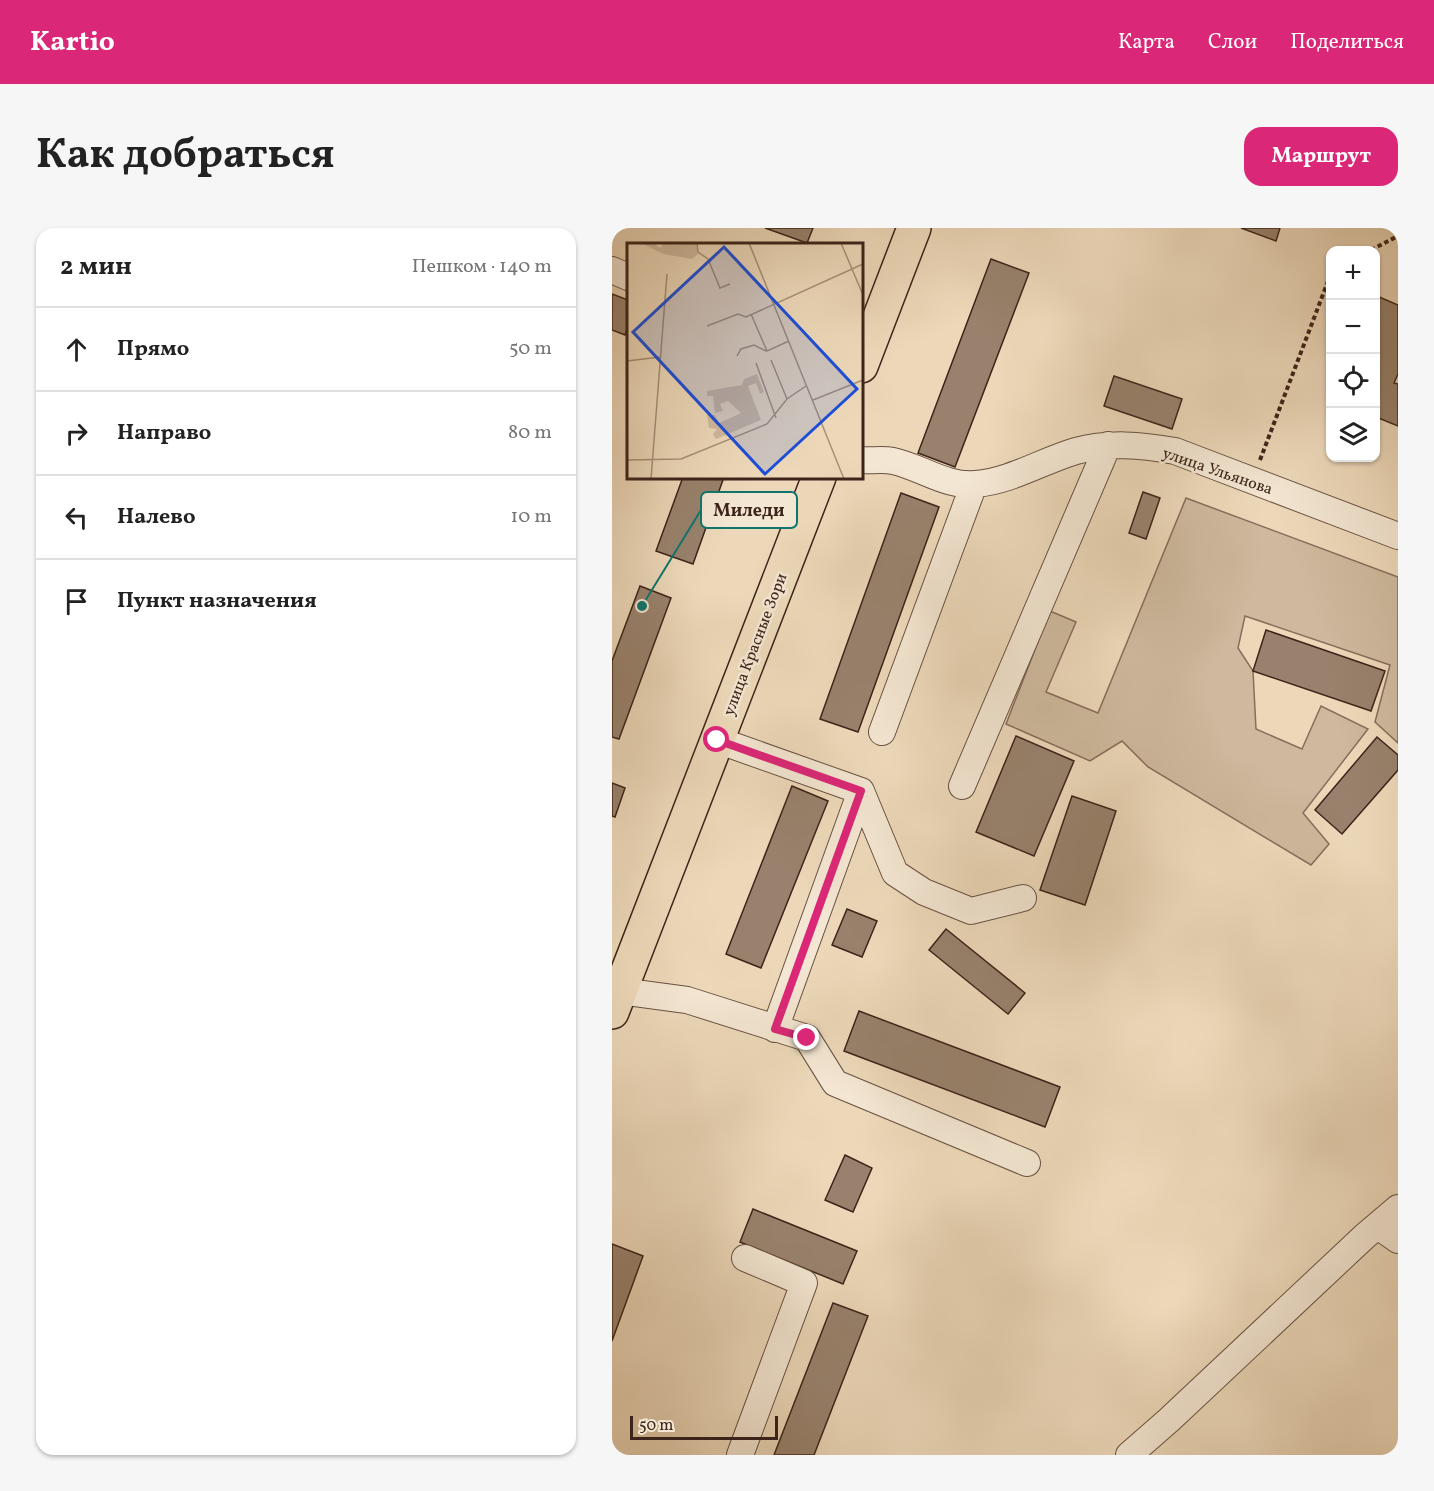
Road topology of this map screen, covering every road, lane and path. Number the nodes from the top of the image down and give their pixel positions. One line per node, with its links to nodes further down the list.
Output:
1 (914, 228): 7 (main road)
2 (1398, 237): 3 (path)
3 (1379, 246)
4 (612, 270): 5 (street)
5 (627, 277)
6 (1326, 286): 11 (path)
7 (862, 363)
8 (1108, 445): 11 (street, улица Ульянова); 12 (street, улица Ульянова); 16 (street)
9 (862, 460): 12 (street, улица Ульянова)
10 (819, 478): 15 (main road, улица Красные Зори)
11 (1252, 480): 13 (street, улица Ульянова)
12 (974, 484): 14 (street)
13 (1398, 536)
14 (882, 732)
15 (717, 740): 17 (street); 19 (main road, улица Красные Зори)
16 (962, 786)
17 (861, 791): 18 (street); 20 (street)
18 (1023, 898)
19 (615, 997): 20 (street)
20 (775, 1029): 21 (street)
21 (1027, 1163)
22 (1398, 1208): 23 (street)
23 (1377, 1226): 24 (street); 27 (street)
24 (1398, 1240)
25 (744, 1258): 26 (street)
26 (740, 1455)
27 (1129, 1455)

